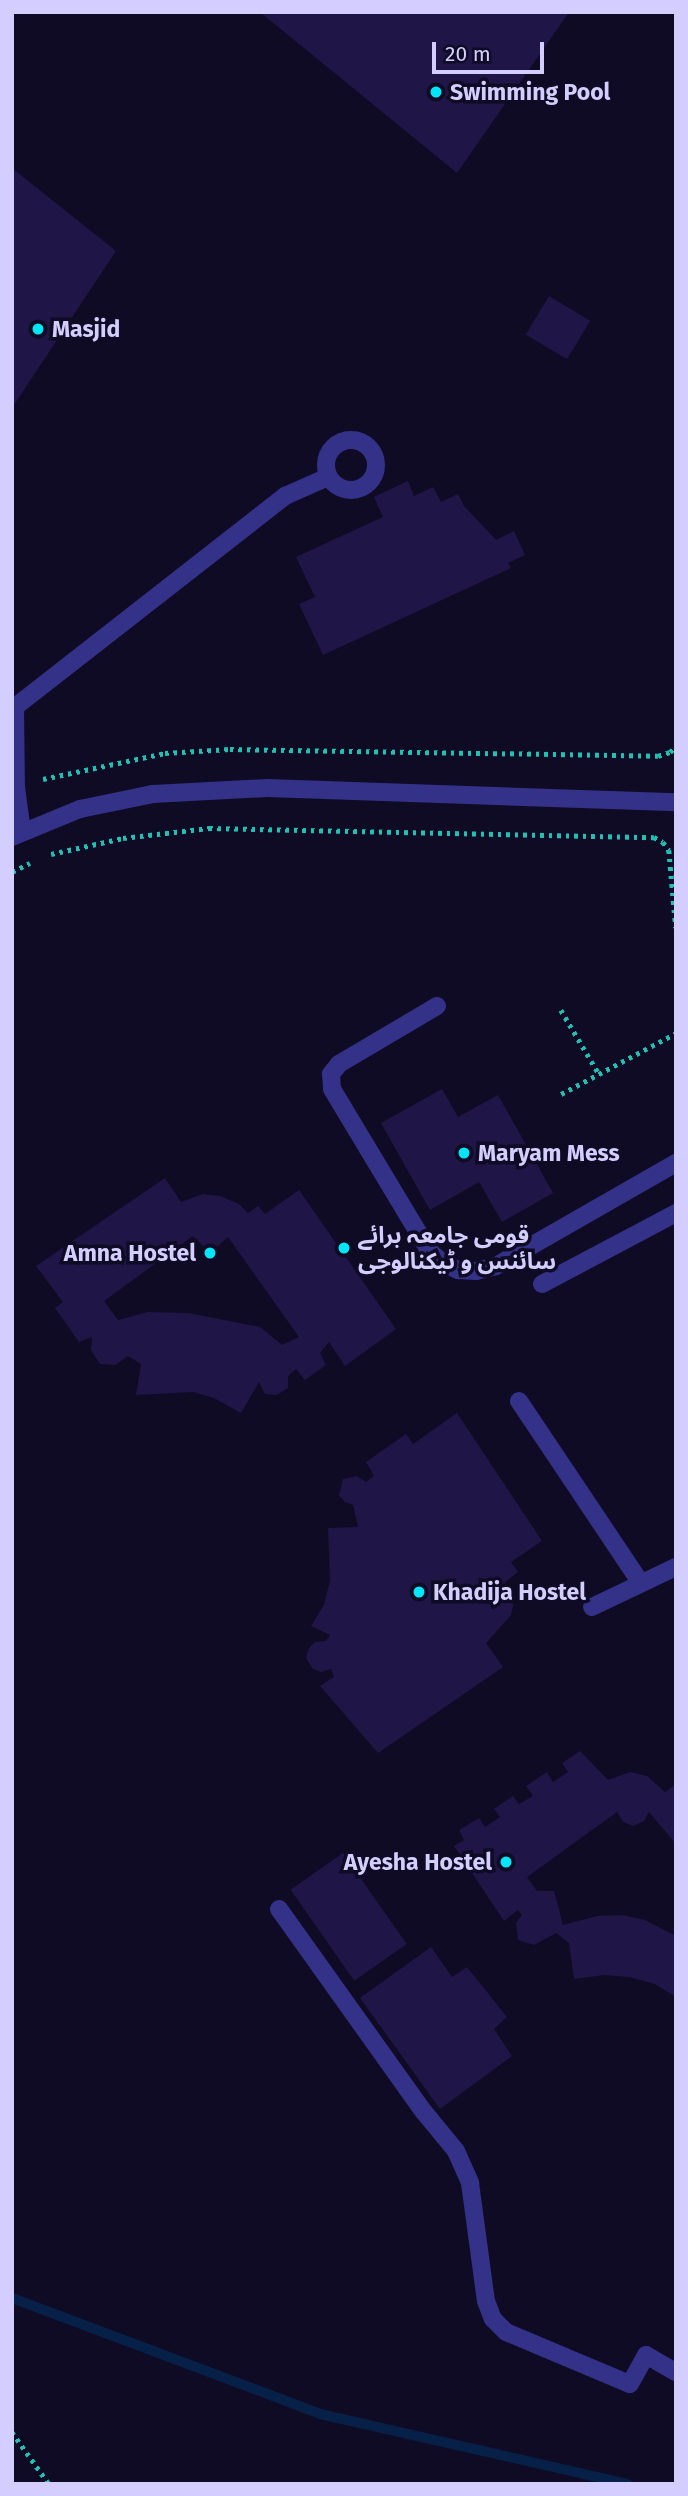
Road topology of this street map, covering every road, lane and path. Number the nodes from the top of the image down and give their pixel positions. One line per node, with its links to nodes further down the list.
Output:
1 (328, 477): 2 (street)
2 (14, 706): 4 (street)
3 (676, 746): 4 (path)
4 (16, 787): 6 (street)
5 (676, 802): 6 (street)
6 (17, 834)
7 (12, 872): 8 (path)
8 (676, 929)
9 (437, 1006): 14 (street)
10 (561, 1010): 12 (path)
11 (676, 1034): 12 (path)
12 (599, 1074): 13 (path)
13 (561, 1094)
14 (676, 1163)
15 (676, 1213): 16 (street)
16 (542, 1284)
17 (519, 1401): 19 (street)
18 (676, 1567): 19 (street)
19 (641, 1583): 20 (street)
20 (592, 1606)
21 (279, 1909): 22 (street)
22 (676, 2372)
23 (12, 2432): 24 (path)
24 (49, 2484)

